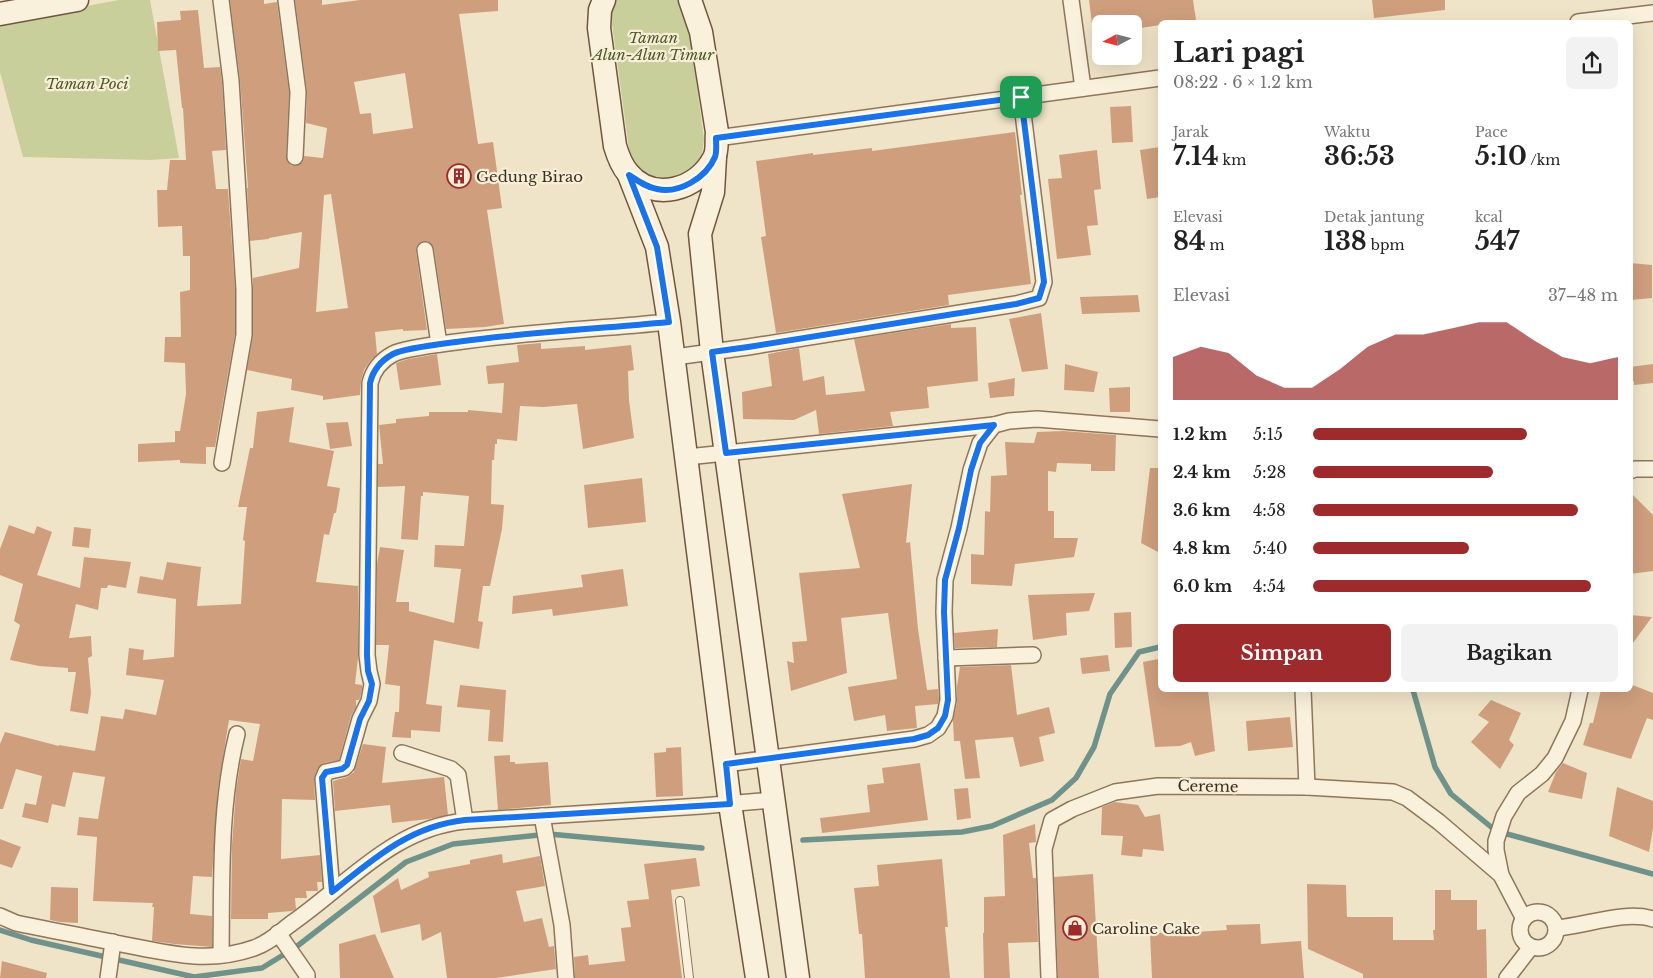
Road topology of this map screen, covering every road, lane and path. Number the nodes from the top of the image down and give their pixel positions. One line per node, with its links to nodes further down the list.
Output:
1 (77, 0): 10 (street)
2 (221, 0): 29 (street)
3 (286, 0): 18 (street)
4 (591, 0): 12 (street)
5 (604, 0): 12 (street)
6 (690, 0): 13 (street)
7 (709, 0): 13 (street)
8 (1071, 0): 15 (street)
9 (1653, 13): 11 (street)
10 (0, 14)
11 (1595, 20)
12 (599, 28): 19 (street)
13 (701, 32): 17 (street)
14 (1158, 78): 15 (street)
15 (1084, 88): 16 (street)
16 (1021, 97): 17 (street); 23 (street)
17 (716, 148): 19 (street); 23 (street)
18 (295, 157)
19 (629, 175): 21 (street)
20 (425, 250): 22 (street)
21 (669, 322): 22 (street); 24 (street)
22 (439, 344): 46 (street)
23 (712, 352): 24 (street); 27 (street)
24 (674, 357): 28 (street)
25 (994, 425): 26 (street); 27 (street); 33 (street)
26 (1158, 429)
27 (726, 453): 28 (street); 38 (street)
28 (687, 457): 39 (street)
29 (222, 463)
30 (1653, 469): 31 (street)
31 (1633, 470)
32 (1033, 654): 33 (street)
33 (946, 658): 38 (street)
34 (1303, 692): 40 (street)
35 (1580, 692): 45 (street)
36 (237, 734): 55 (street)
37 (402, 753): 44 (street)
38 (768, 759): 39 (street); 41 (street)
39 (726, 764): 42 (street)
40 (1307, 787): 45 (street, Cereme); 62 (street, Cereme)
41 (774, 800): 42 (street); 61 (street)
42 (730, 804): 43 (street); 60 (street)
43 (543, 819): 44 (street); 58 (street)
44 (465, 820): 46 (street)
45 (1501, 876): 49 (street)
46 (332, 892): 52 (street)
47 (680, 901): 59 (lane)
48 (0, 917): 53 (street)
49 (1524, 919): 51 (street); 54 (street)
50 (1653, 919): 51 (street)
51 (1556, 928): 54 (street)
52 (279, 935): 55 (street); 57 (street)
53 (112, 947): 55 (street); 56 (street)
54 (1531, 947): 63 (street)
55 (222, 955)
56 (108, 976)
57 (307, 976)
58 (566, 978)
59 (689, 978)
60 (757, 978)
61 (798, 978)
62 (1049, 978)
63 (1507, 978)

